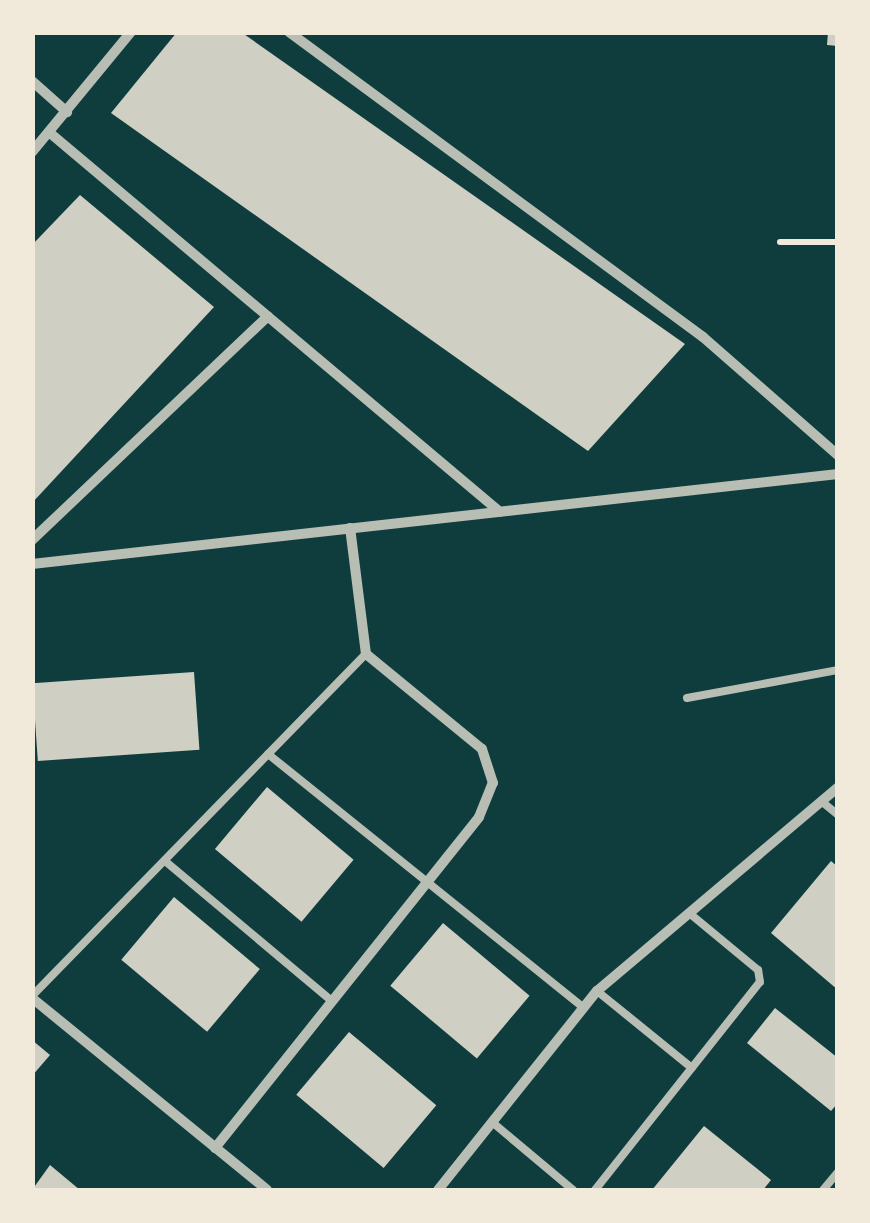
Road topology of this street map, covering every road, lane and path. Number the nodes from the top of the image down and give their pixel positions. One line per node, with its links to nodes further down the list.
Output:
1 (131, 32): 4 (street)
2 (289, 32): 10 (street)
3 (32, 82): 4 (street)
4 (68, 112): 5 (street)
5 (50, 133): 6 (street); 9 (street)
6 (32, 152)
7 (780, 242): 8 (path)
8 (838, 242)
9 (268, 316): 12 (street); 14 (street)
10 (838, 456)
11 (838, 474): 12 (street)
12 (500, 512): 13 (street)
13 (350, 528): 15 (street); 16 (street)
14 (32, 540)
15 (32, 564)
16 (366, 654): 19 (lane); 24 (street)
17 (838, 670): 18 (lane)
18 (687, 698)
19 (268, 754): 23 (lane); 24 (lane)
20 (838, 787): 21 (street)
21 (821, 801): 22 (lane); 25 (street)
22 (838, 815)
23 (164, 860): 27 (lane); 28 (lane)
24 (427, 881): 28 (street); 29 (lane)
25 (689, 913): 26 (street); 30 (lane)
26 (597, 992): 29 (street); 30 (lane)
27 (32, 997): 32 (street)
28 (332, 1001): 32 (street)
29 (583, 1007): 31 (street)
30 (692, 1068): 37 (lane)
31 (492, 1122): 35 (street); 36 (lane)
32 (215, 1148): 34 (street)
33 (838, 1172): 38 (lane)
34 (267, 1190)
35 (438, 1190)
36 (574, 1190)
37 (595, 1190)
38 (823, 1190)

